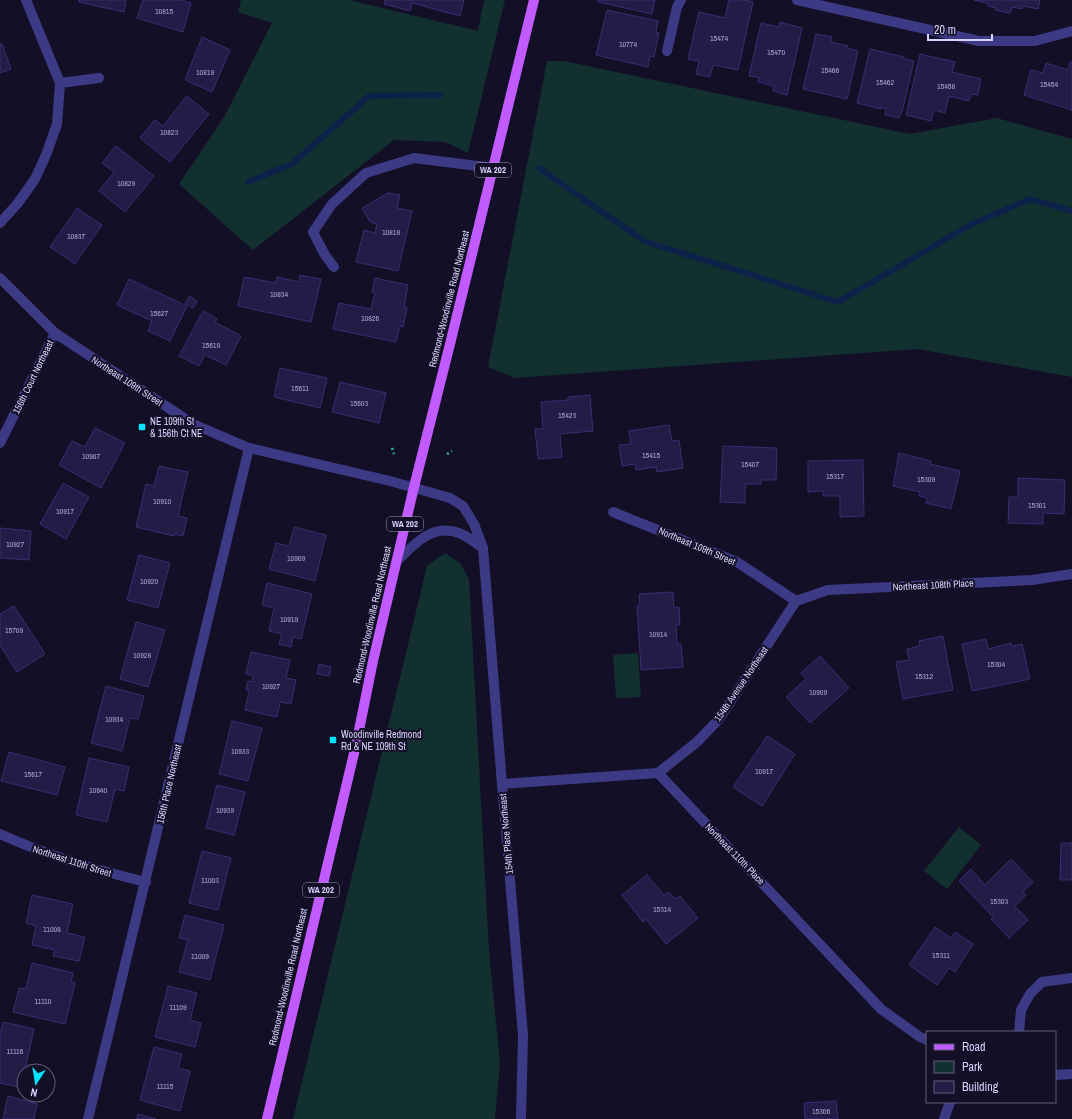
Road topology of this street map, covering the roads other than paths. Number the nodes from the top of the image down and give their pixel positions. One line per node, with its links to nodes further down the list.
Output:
1 (26, 0): 8 (street)
2 (534, 0): 9 (main road, Redmond-Woodinville Road Northeast / WA 202)
3 (681, 0): 6 (street)
4 (797, 0): 5 (street)
5 (1072, 31)
6 (667, 51)
7 (99, 78): 8 (street)
8 (60, 83): 10 (street)
9 (494, 168): 11 (street); 16 (main road, Redmond-Woodinville Road Northeast / WA 202)
10 (0, 224)
11 (334, 267)
12 (0, 278): 13 (street, Northeast 109th Street)
13 (54, 333): 14 (street, 156th Court Northeast); 15 (street, Northeast 109th Street)
14 (0, 443)
15 (249, 448): 16 (street, Northeast 109th Street); 25 (street, 156th Place Northeast)
16 (414, 487): 18 (street, 154th Place Northeast); 19 (main road, Redmond-Woodinville Road Northeast / WA 202)
17 (613, 512): 21 (street, Northeast 109th Street)
18 (483, 548): 19 (street); 23 (street, 154th Place Northeast)
19 (397, 560): 33 (main road, Redmond-Woodinville Road Northeast / WA 202)
20 (1072, 574): 21 (street, Northeast 108th Place)
21 (796, 601): 22 (street, 154th Avenue Northeast)
22 (658, 773): 23 (street); 28 (street, Northeast 110th Place)
23 (502, 784): 34 (street, 154th Place Northeast)
24 (0, 834): 25 (street, Northeast 110th Street)
25 (146, 882): 32 (street, 156th Place Northeast)
26 (1072, 978): 27 (street)
27 (1019, 1031)
28 (926, 1040)
29 (1072, 1074): 30 (street)
30 (1056, 1075)
31 (950, 1103): 35 (street)
32 (88, 1119)
33 (267, 1119)
34 (521, 1119)
35 (944, 1119)

